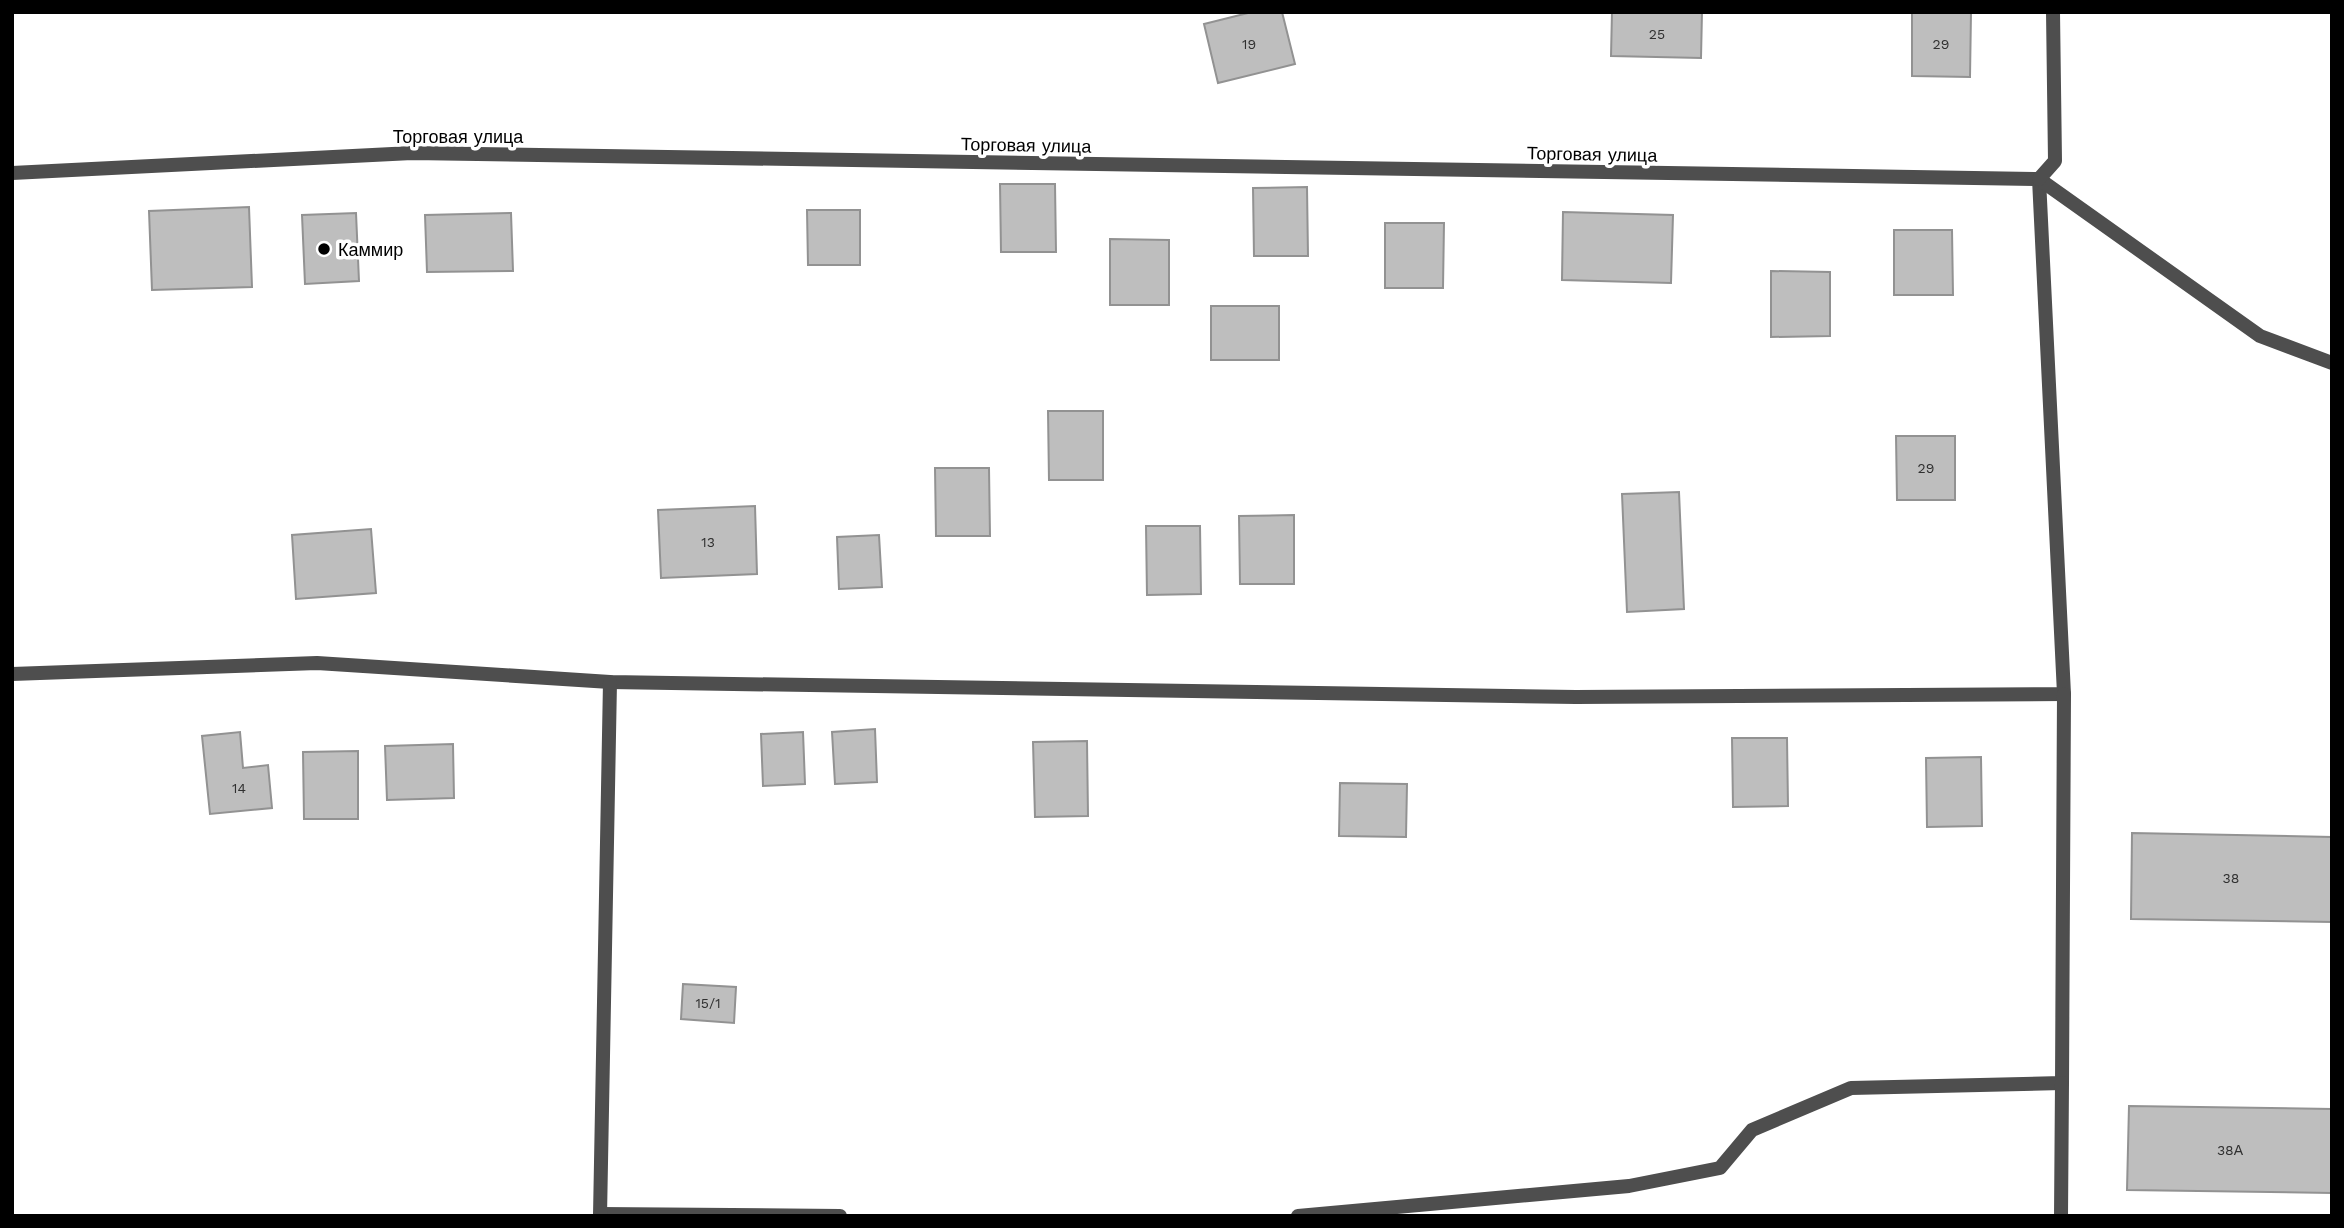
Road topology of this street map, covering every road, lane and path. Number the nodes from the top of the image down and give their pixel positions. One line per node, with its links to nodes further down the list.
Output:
1 (2053, 12): 3 (street)
2 (12, 173): 3 (street, Торговая улица)
3 (2039, 180): 4 (street); 7 (street)
4 (2332, 363)
5 (12, 674): 6 (street)
6 (610, 682): 7 (street); 9 (street)
7 (2064, 694): 8 (street)
8 (2062, 1083): 11 (street); 12 (street)
9 (600, 1215): 10 (street)
10 (840, 1216)
11 (1298, 1216)
12 (2061, 1216)

